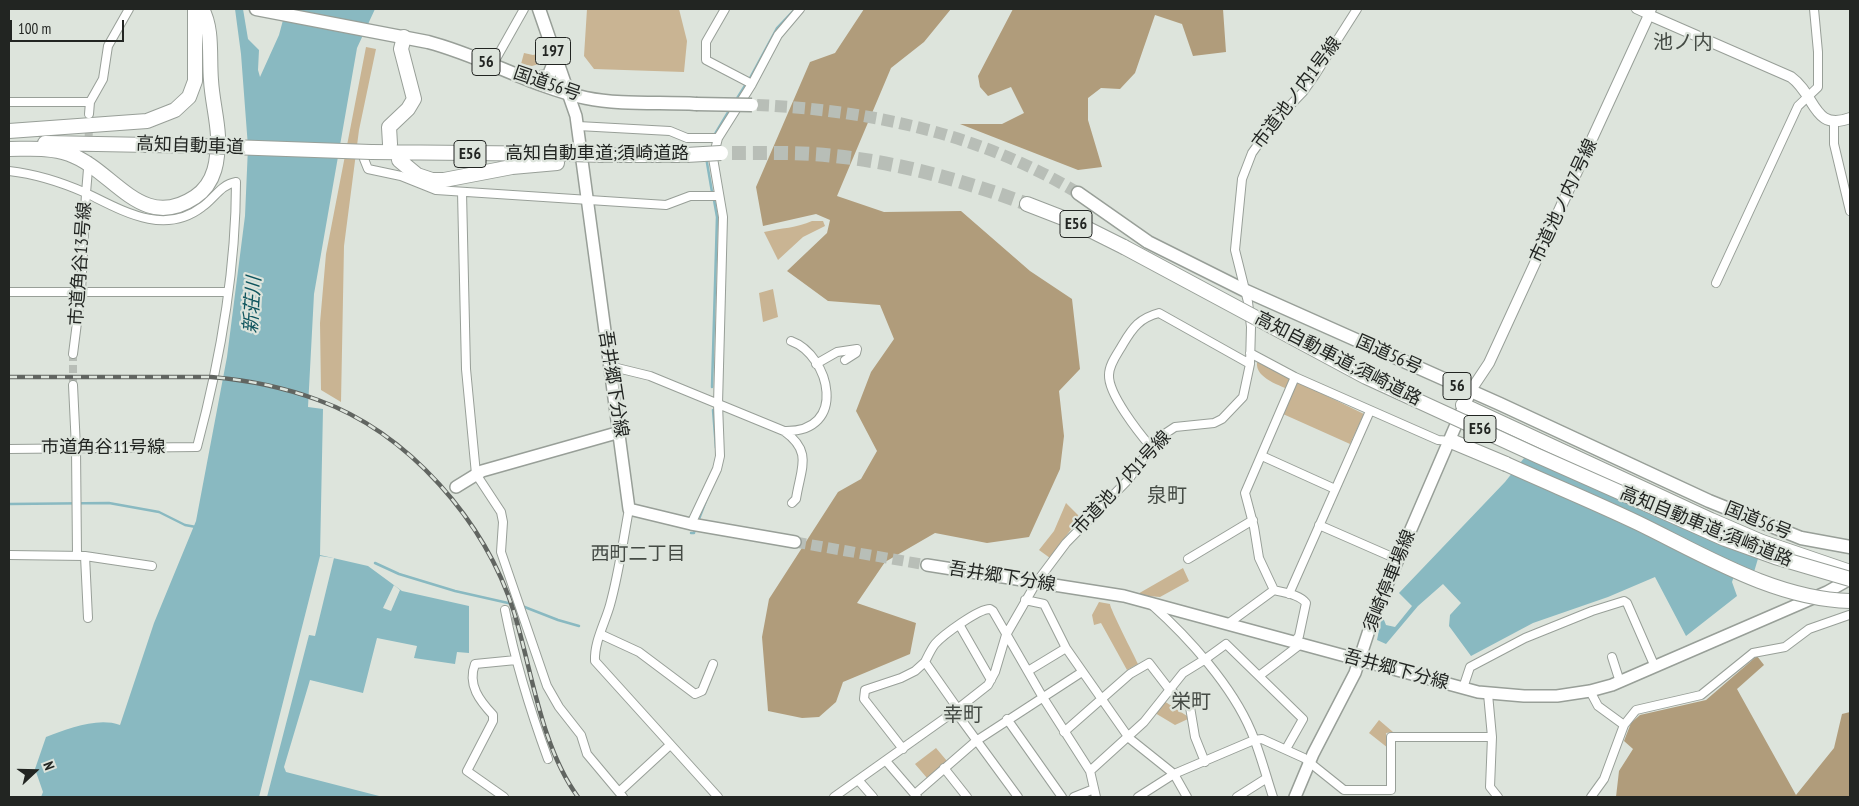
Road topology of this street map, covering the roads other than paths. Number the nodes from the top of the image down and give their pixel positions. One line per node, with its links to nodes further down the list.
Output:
1 (129, 9): 21 (street)
2 (195, 9): 27 (highway)
3 (202, 9): 31 (highway)
4 (256, 9): 13 (highway, 国道56号 / 56)
5 (524, 9): 15 (street)
6 (539, 9): 14 (highway, 197)
7 (725, 9): 17 (street)
8 (800, 9): 17 (street)
9 (1357, 9): 46 (street, 市道池ノ内1号線)
10 (1636, 9): 12 (street)
11 (1814, 9): 19 (street)
12 (1650, 12): 19 (street); 59 (street, 市道池ノ内7号線)
13 (403, 37): 15 (highway, 国道56号 / 56); 30 (highway)
14 (548, 37): 16 (highway); 18 (highway, 197)
15 (493, 64): 16 (highway, 国道56号 / 56)
16 (530, 80): 18 (highway, 国道56号 / 56)
17 (752, 84): 28 (street)
18 (568, 93): 22 (highway, 国道56号 / 56, bridge); 26 (main road, 吾井郷下分線)
19 (1809, 95): 25 (street); 45 (street)
20 (9, 102): 21 (street)
21 (90, 102): 23 (street)
22 (754, 105)
23 (89, 114)
24 (1850, 118): 25 (street)
25 (1834, 123): 44 (street)
26 (578, 126): 28 (street); 42 (main road, 吾井郷下分線)
27 (9, 131)
28 (718, 138): 41 (street)
29 (9, 142): 33 (highway, 高知自動車道 / E56, bridge)
30 (390, 144)
31 (9, 149)
32 (726, 153): 34 (highway, 高知自動車道;須崎道路, bridge)
33 (368, 156): 34 (highway, 高知自動車道;須崎道路 / E56); 38 (street)
34 (570, 158): 35 (highway)
35 (399, 160)
36 (88, 169): 39 (street)
37 (9, 171): 39 (street)
38 (462, 192): 42 (street); 70 (street)
39 (86, 193): 47 (street, 市道角谷13号線); 49 (street, 市道角谷13号線)
40 (1078, 193): 46 (highway, 国道56号 / 56)
41 (719, 196): 42 (street); 60 (street)
42 (586, 199): 56 (main road, 吾井郷下分線)
43 (1027, 204): 88 (highway, 高知自動車道;須崎道路 / E56, bridge)
44 (1850, 211)
45 (1716, 283)
46 (1244, 290): 51 (street, 市道池ノ内1号線); 59 (highway, 国道56号 / 56)
47 (81, 291): 48 (street); 49 (street); 52 (street, 市道角谷13号線)
48 (9, 292)
49 (228, 292): 67 (street, 市道角谷11号線)
50 (791, 341): 54 (street)
51 (1250, 353): 55 (street, 市道池ノ内1号線); 57 (street)
52 (73, 354)
53 (844, 360): 54 (street)
54 (816, 364): 63 (street)
55 (1250, 364): 66 (street, 市道池ノ内1号線); 66 (street)
56 (609, 366): 60 (street); 64 (main road, 吾井郷下分線)
57 (1295, 376): 62 (street); 69 (street)
58 (72, 385): 67 (street)
59 (1471, 390): 61 (main road, 須崎停車場線); 79 (highway, 国道56号 / 56)
60 (718, 404): 63 (street); 76 (street)
61 (1463, 405): 65 (main road, 須崎停車場線); 87 (highway)
62 (1370, 411): 65 (street); 72 (street)
63 (784, 431): 73 (street)
64 (620, 432): 70 (main road); 74 (main road, 吾井郷下分線)
65 (1451, 441): 84 (main road, 須崎停車場線); 93 (highway, bridge)
66 (1151, 447): 89 (street, 市道池ノ内1号線)
67 (76, 448): 68 (street, 市道角谷11号線); 81 (street)
68 (9, 449)
69 (1262, 456): 72 (street); 75 (street)
70 (476, 474): 71 (main road); 98 (street)
71 (456, 487)
72 (1335, 489): 77 (street)
73 (792, 503)
74 (629, 509): 76 (main road); 101 (street)
75 (1253, 520): 83 (street); 90 (street)
76 (691, 524): 78 (main road)
77 (1319, 526): 84 (street); 91 (street)
78 (795, 542)
79 (1850, 547)
80 (9, 555): 81 (street)
81 (77, 555): 82 (street)
82 (86, 556): 86 (street); 97 (street)
83 (1188, 559)
84 (1399, 560): 108 (main road, 須崎停車場線)
85 (927, 565): 89 (main road, 吾井郷下分線)
86 (152, 566)
87 (1850, 572)
88 (1850, 579): 111 (main road, 吾井郷下分線)
89 (1036, 583): 92 (street, 市道池ノ内1号線); 94 (main road, 吾井郷下分線)
90 (1274, 590): 91 (street); 99 (street)
91 (1289, 594): 103 (street)
92 (1025, 600): 102 (street, 市道池ノ内1号線); 104 (street)
93 (1850, 601)
94 (1151, 605): 99 (main road, 吾井郷下分線); 107 (street)
95 (505, 610): 98 (street)
96 (1849, 615): 125 (street)
97 (88, 618)
98 (516, 621): 106 (street); 144 (street)
99 (1229, 623): 103 (main road, 吾井郷下分線)
100 (960, 626): 102 (street); 109 (street); 115 (street)
101 (600, 634): 110 (street); 131 (street)
102 (1006, 635): 112 (street); 115 (street, 市道池ノ内1号線)
103 (1298, 642): 108 (main road, 吾井郷下分線); 114 (street)
104 (1066, 648): 112 (street); 113 (street)
105 (1612, 657): 116 (street)
106 (516, 660): 134 (street); 147 (street)
107 (1204, 660): 114 (street); 118 (street); 129 (street)
108 (1361, 660): 117 (main road, 吾井郷下分線); 137 (main road, 須崎停車場線)
109 (925, 662): 123 (street); 132 (street)
110 (712, 664)
111 (1655, 667): 116 (main road, 吾井郷下分線); 117 (street)
112 (1028, 671): 121 (street)
113 (1082, 672): 121 (street); 122 (street)
114 (1258, 676): 133 (street)
115 (991, 680): 123 (street)
116 (1620, 682): 119 (main road, 吾井郷下分線)
117 (1463, 688): 120 (main road, 吾井郷下分線)
118 (1169, 689): 122 (street); 128 (street); 136 (street)
119 (1590, 691): 120 (main road, 吾井郷下分線); 125 (street)
120 (1488, 694): 127 (street)
121 (1042, 696): 124 (street); 126 (street)
122 (1102, 699): 126 (street); 128 (street)
123 (957, 710): 130 (street); 132 (street)
124 (1007, 719): 130 (street); 153 (street)
125 (1624, 725): 161 (street)
126 (1064, 732): 139 (street)
127 (1492, 736): 145 (street); 160 (street)
128 (1129, 738): 139 (street); 140 (street)
129 (1254, 740): 133 (street); 136 (street); 141 (street)
130 (976, 741): 138 (street); 152 (street)
131 (670, 745): 144 (street); 148 (street)
132 (903, 749): 135 (street)
133 (1286, 749): 137 (street)
134 (548, 759)
135 (886, 761): 142 (street); 146 (street)
136 (1205, 762): 140 (street)
137 (1310, 762): 145 (street); 159 (main road, 須崎停車場線)
138 (944, 768): 146 (street); 151 (street)
139 (1090, 771): 143 (street)
140 (1174, 774): 155 (street); 156 (street)
141 (1267, 778): 157 (street); 158 (street)
142 (859, 781): 149 (street); 150 (street)
143 (1095, 793): 154 (street)
144 (621, 794)
145 (1344, 794)
146 (916, 796)
147 (504, 797)
148 (718, 797)
149 (834, 797)
150 (873, 797)
151 (967, 797)
152 (1018, 797)
153 (1062, 797)
154 (1074, 797)
155 (1138, 797)
156 (1187, 797)
157 (1237, 797)
158 (1273, 797)
159 (1295, 797)
160 (1498, 797)
161 (1591, 797)

